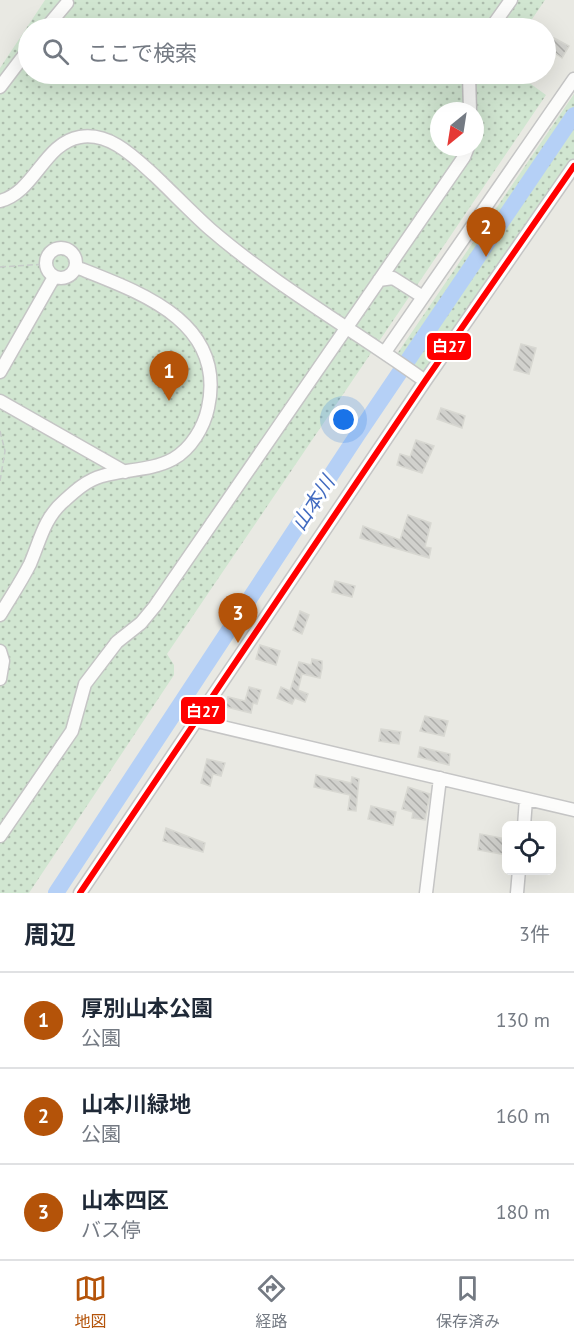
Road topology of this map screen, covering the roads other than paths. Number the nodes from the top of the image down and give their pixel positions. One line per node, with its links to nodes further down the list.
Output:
1 (511, 0): 4 (street)
2 (68, 3): 3 (street)
3 (55, 18)
4 (499, 18)
5 (18, 63): 8 (street)
6 (574, 79): 16 (street)
7 (469, 84): 9 (street)
8 (0, 87)
9 (470, 102)
10 (465, 156): 15 (street)
11 (574, 166): 20 (street)
12 (0, 201): 17 (street)
13 (76, 267): 14 (street); 14 (street); 22 (street)
14 (54, 277): 19 (street)
15 (379, 280): 16 (street); 17 (street)
16 (423, 297): 18 (street)
17 (347, 326): 18 (street); 31 (street)
18 (388, 355): 20 (street)
19 (0, 372)
20 (425, 381): 26 (street)
21 (0, 401): 22 (street)
22 (129, 474): 23 (street)
23 (0, 615)
24 (0, 651): 25 (street)
25 (0, 679)
26 (197, 721): 27 (street); 33 (street)
27 (440, 778): 28 (street); 34 (street)
28 (526, 799): 29 (street); 30 (street)
29 (574, 810)
30 (524, 821)
31 (0, 836)
32 (519, 875): 35 (street)
33 (80, 893)
34 (426, 893)
35 (517, 893)

